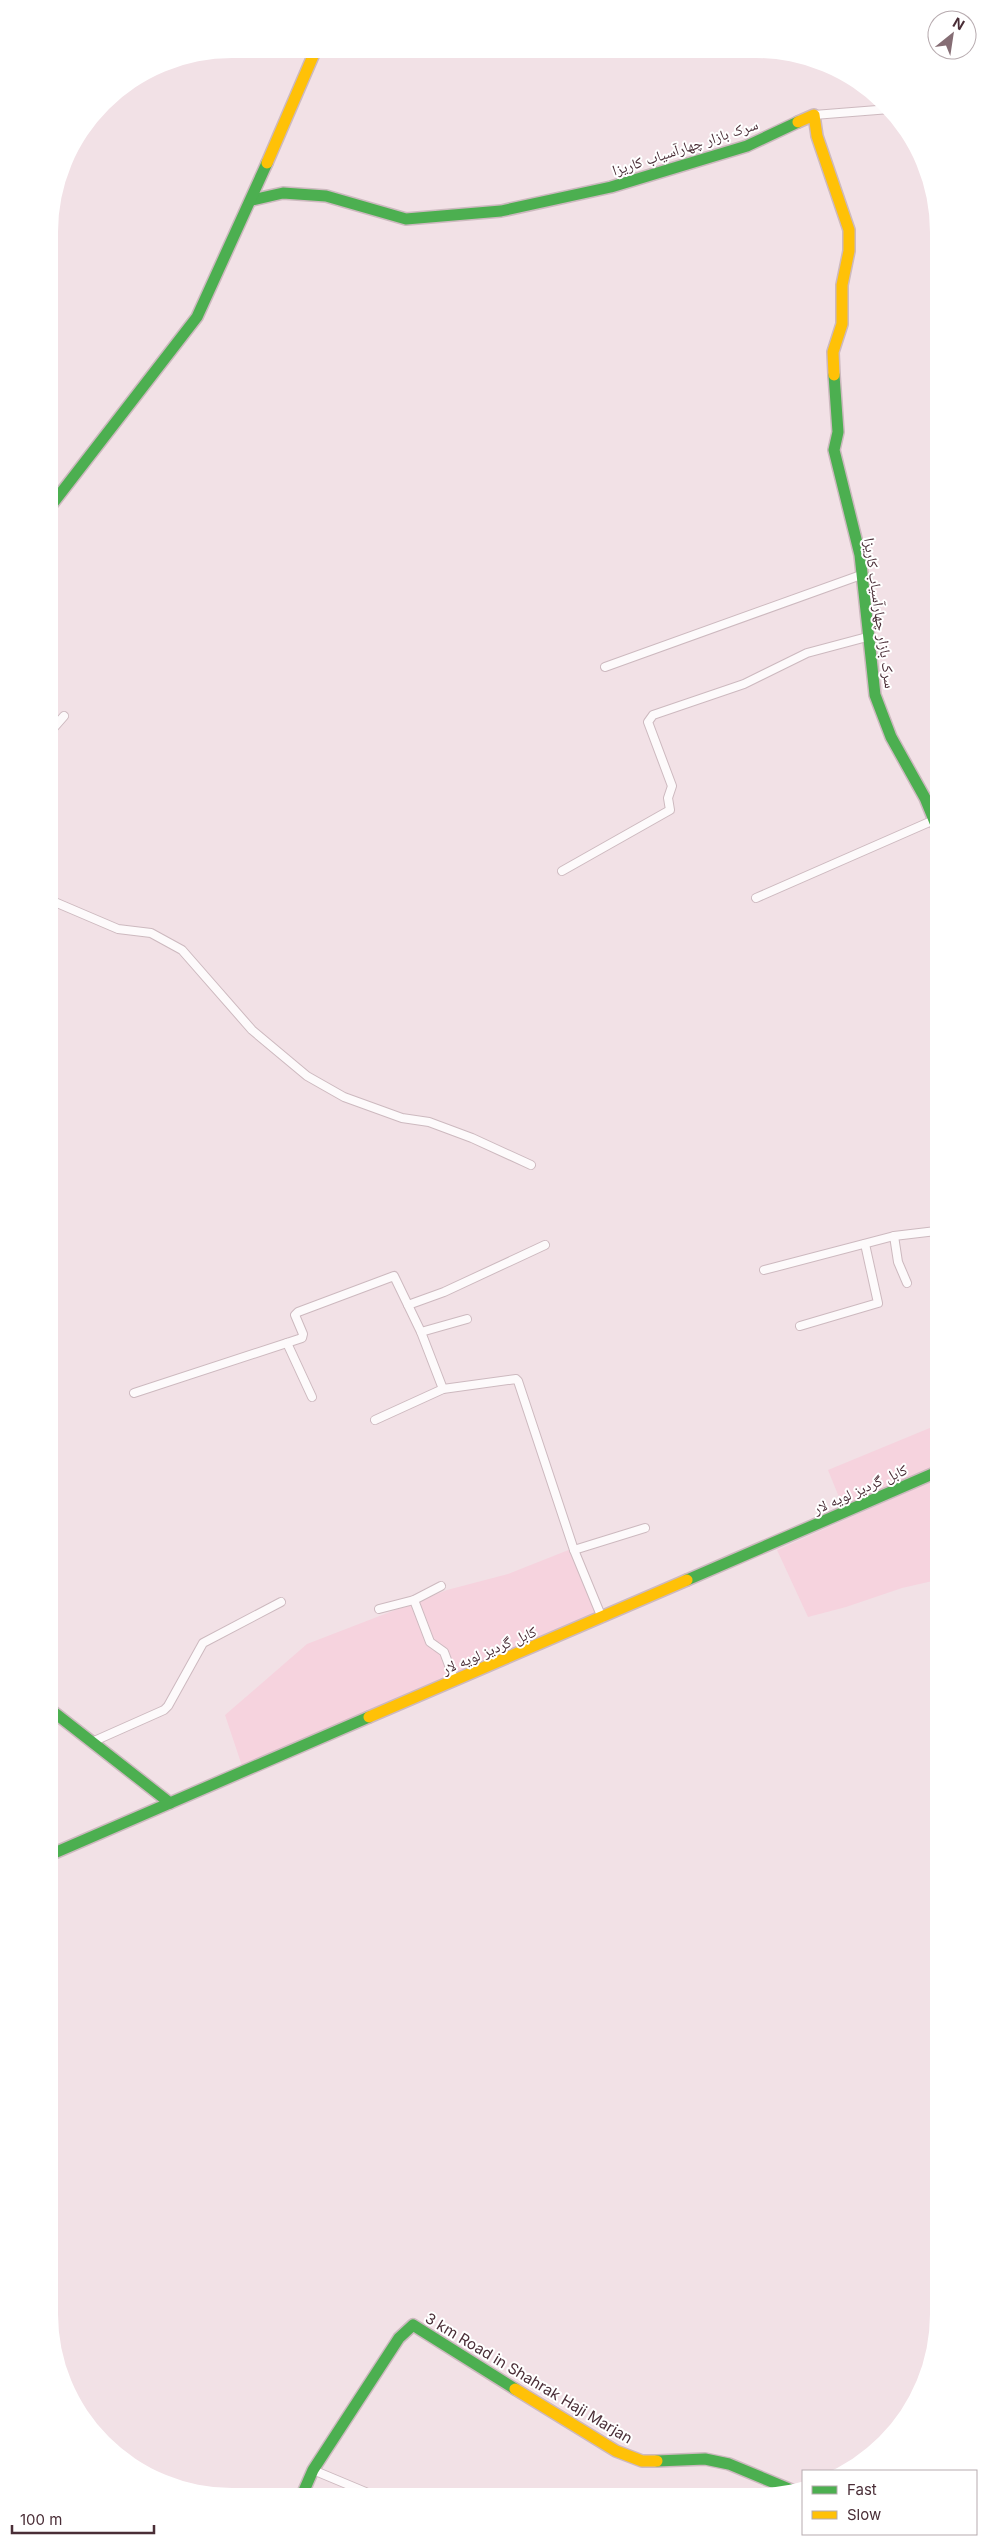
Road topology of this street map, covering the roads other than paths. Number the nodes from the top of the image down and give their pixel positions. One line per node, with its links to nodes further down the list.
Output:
1 (312, 58): 4 (main road)
2 (879, 110): 3 (street)
3 (814, 115): 4 (main road, سرک بازار چهارآسیاب کاریزا); 6 (main road, سرک بازار چهارآسیاب کاریزا)
4 (252, 200): 5 (main road)
5 (58, 497)
6 (861, 575): 7 (main road, سرک بازار چهارآسیاب کاریزا); 8 (street)
7 (868, 637): 11 (main road, سرک بازار چهارآسیاب کاریزا); 13 (street)
8 (604, 667)
9 (64, 716): 10 (street)
10 (58, 723)
11 (930, 809)
12 (930, 824): 14 (street)
13 (562, 871)
14 (756, 898)
15 (58, 904): 16 (street)
16 (531, 1166)
17 (930, 1232): 18 (street)
18 (894, 1236): 19 (street); 22 (street)
19 (865, 1244): 21 (street); 25 (street)
20 (545, 1245): 23 (street)
21 (764, 1270)
22 (907, 1283)
23 (408, 1305): 26 (street); 27 (street)
24 (468, 1319): 26 (street)
25 (800, 1326)
26 (421, 1332): 28 (street)
27 (287, 1343): 29 (street); 30 (street)
28 (443, 1389): 31 (street); 34 (street)
29 (134, 1393)
30 (312, 1397)
31 (375, 1420)
32 (929, 1475): 39 (main road, کابل گردیز لویه لار)
33 (645, 1528): 34 (street)
34 (574, 1550): 39 (street)
35 (442, 1586): 36 (street)
36 (414, 1600): 38 (street); 40 (street)
37 (281, 1602): 42 (street)
38 (379, 1609)
39 (602, 1618): 40 (main road, کابل گردیز لویه لار)
40 (455, 1681): 43 (main road, کابل گردیز لویه لار)
41 (58, 1715): 42 (main road)
42 (92, 1742): 43 (main road)
43 (170, 1803): 44 (main road, کابل گردیز لویه لار)
44 (58, 1851)
45 (313, 2470): 46 (main road, 3 km Road in Shahrak Haji Marjan); 47 (main road, 3 km Road in Shahrak Haji Marjan); 48 (street)
46 (780, 2485)
47 (305, 2488)
48 (356, 2488)

